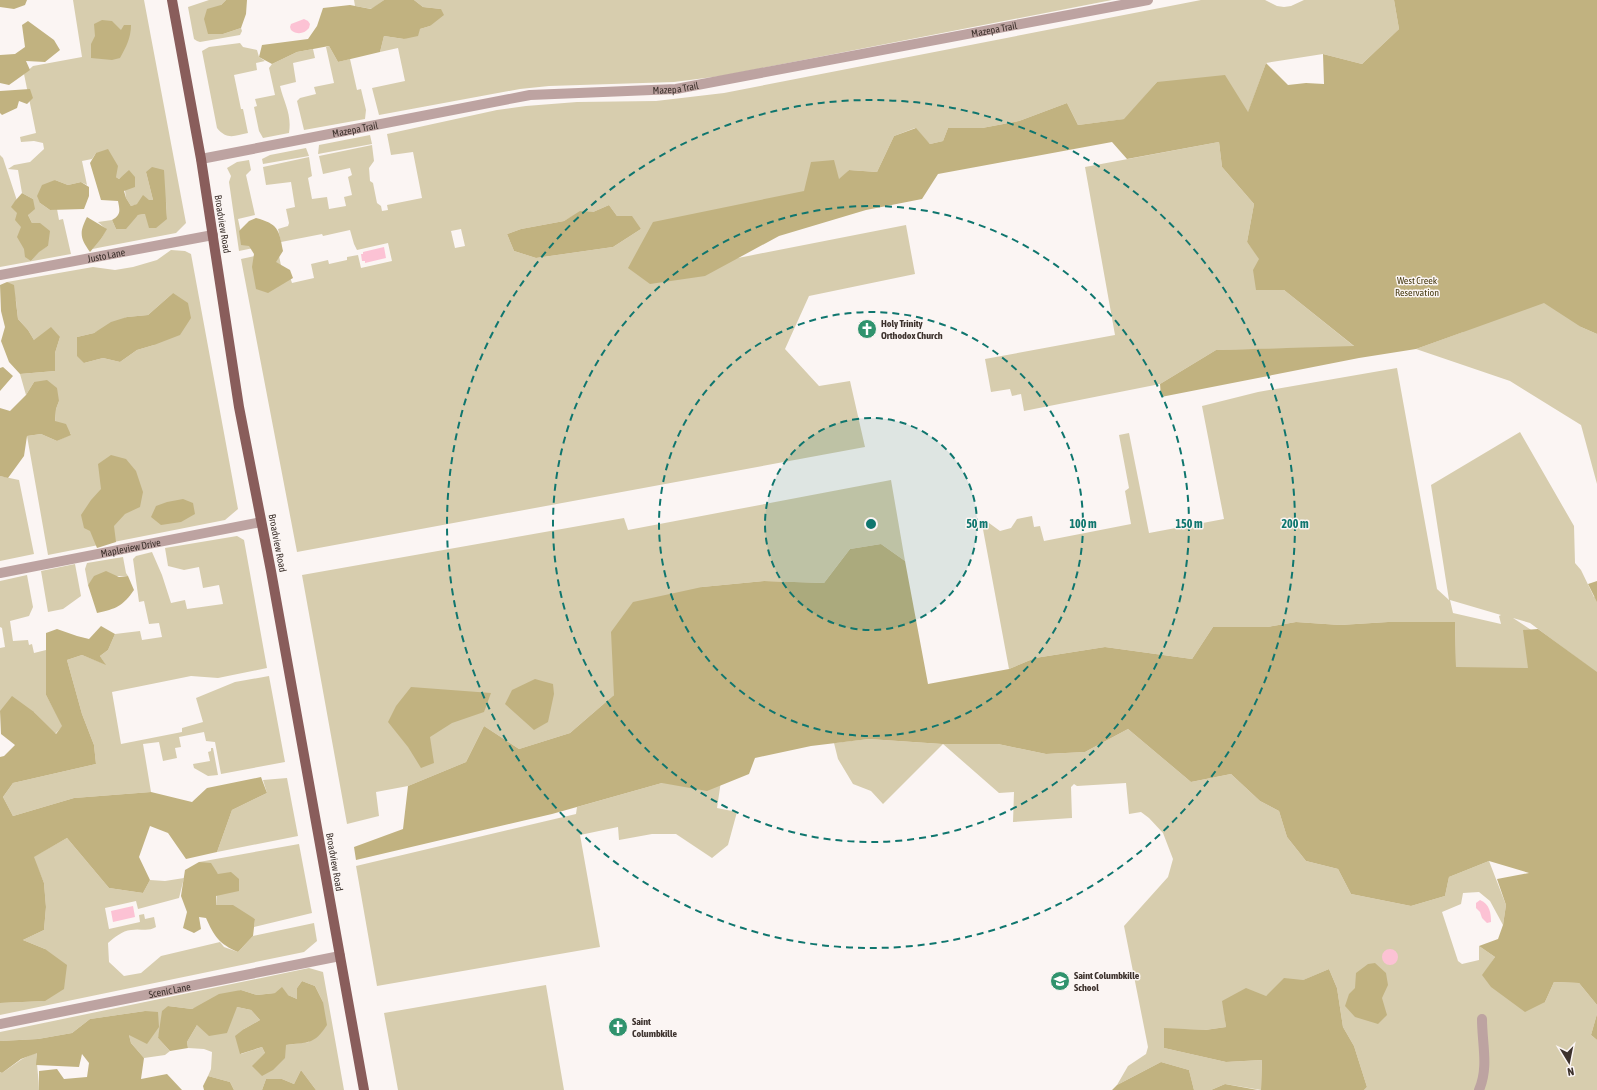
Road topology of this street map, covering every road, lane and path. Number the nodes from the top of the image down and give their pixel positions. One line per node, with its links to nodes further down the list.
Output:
1 (172, 0): 3 (main road, Broadview Road)
2 (1148, 0): 3 (street, Mazepa Trail)
3 (201, 159): 4 (main road, Broadview Road)
4 (213, 235): 5 (street, Justo Lane); 6 (main road, Broadview Road)
5 (0, 276)
6 (261, 522): 7 (street, Mapleview Drive); 8 (main road, Broadview Road)
7 (0, 573)
8 (340, 956): 10 (street, Scenic Lane); 11 (main road, Broadview Road)
9 (1482, 1019): 12 (street)
10 (0, 1024)
11 (364, 1090)
12 (1479, 1090)

